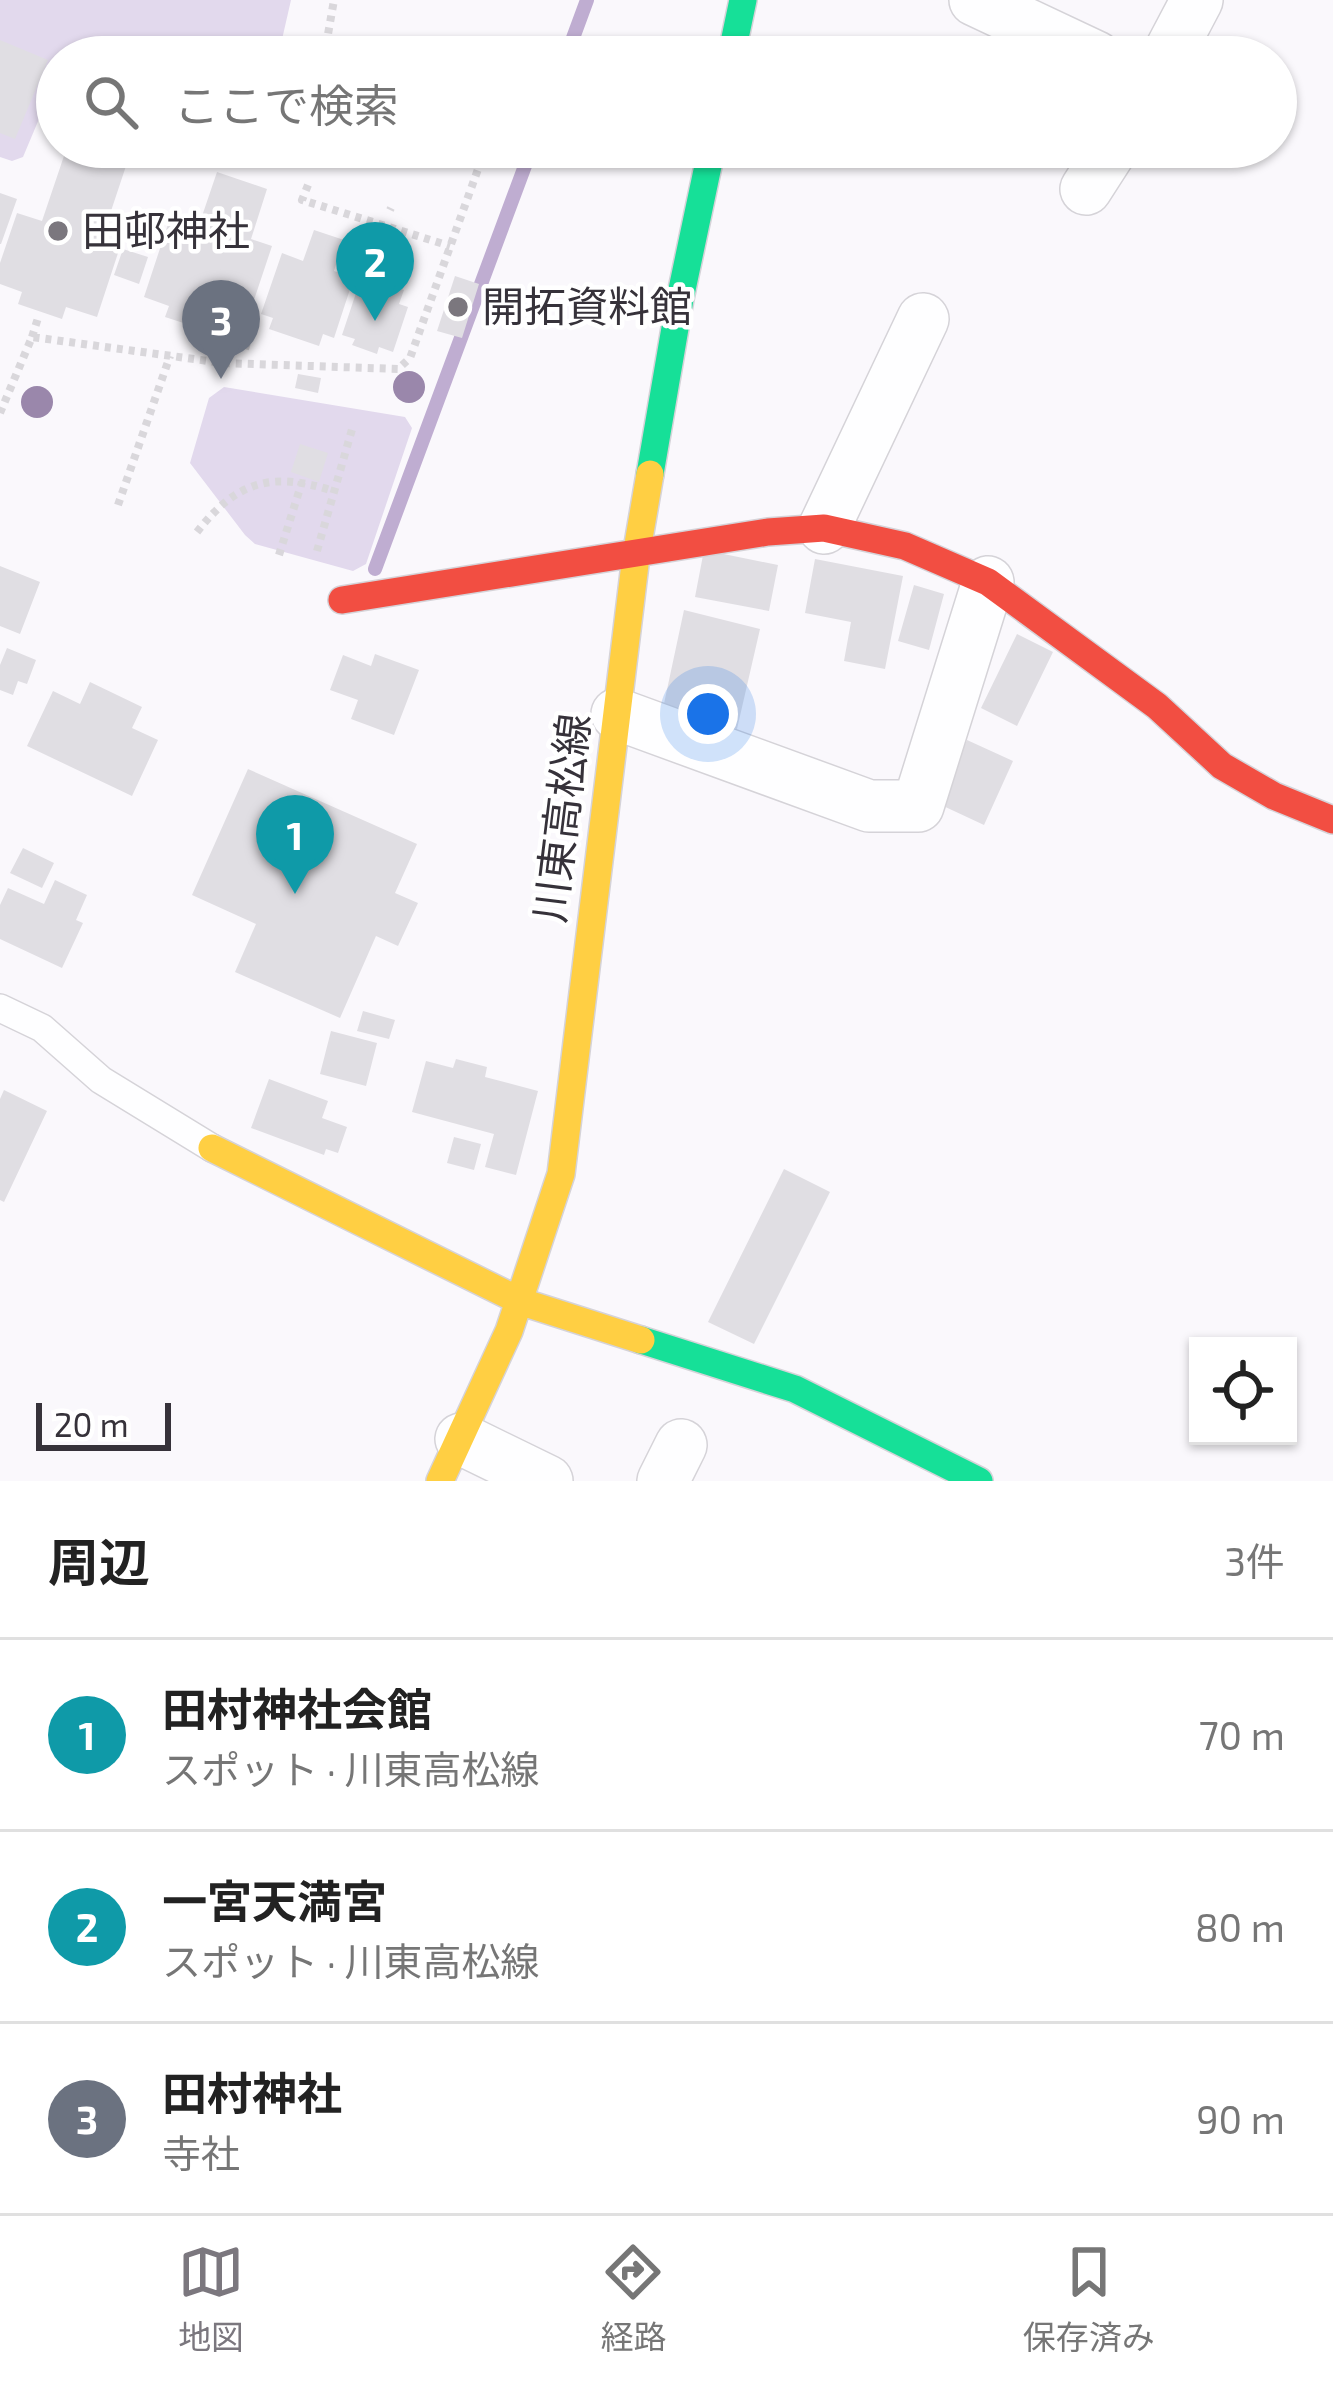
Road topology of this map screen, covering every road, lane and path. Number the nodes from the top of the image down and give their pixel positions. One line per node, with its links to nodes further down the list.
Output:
1 (334, 0): 6 (path)
2 (742, 0): 7 (street)
3 (975, 0): 5 (street)
4 (1197, 0): 8 (street)
5 (1074, 32)
6 (328, 36)
7 (734, 36)
8 (1178, 36)
9 (478, 168): 12 (path)
10 (708, 168): 27 (street, 川東高松線)
11 (308, 185): 12 (path)
12 (450, 246): 18 (path)
13 (38, 318): 16 (path)
14 (923, 320): 24 (street)
15 (251, 327): 17 (path)
16 (32, 337): 18 (path); 19 (path)
17 (245, 349)
18 (170, 356): 23 (path)
19 (0, 413)
20 (353, 426): 22 (path)
21 (301, 484): 22 (path); 25 (path); 26 (path)
22 (333, 491): 28 (path)
23 (118, 505)
24 (824, 528): 27 (street); 29 (street)
25 (196, 532)
26 (279, 555)
27 (636, 556): 30 (street); 31 (street, 川東高松線)
28 (314, 564)
29 (988, 582): 31 (street); 32 (street)
30 (342, 600)
31 (617, 714): 35 (street, 川東高松線)
32 (1333, 820)
33 (0, 1008): 34 (lane)
34 (212, 1148): 35 (street)
35 (522, 1301): 36 (street, 川東高松線); 38 (street)
36 (451, 1460): 37 (street)
37 (547, 1481)
38 (980, 1481)

